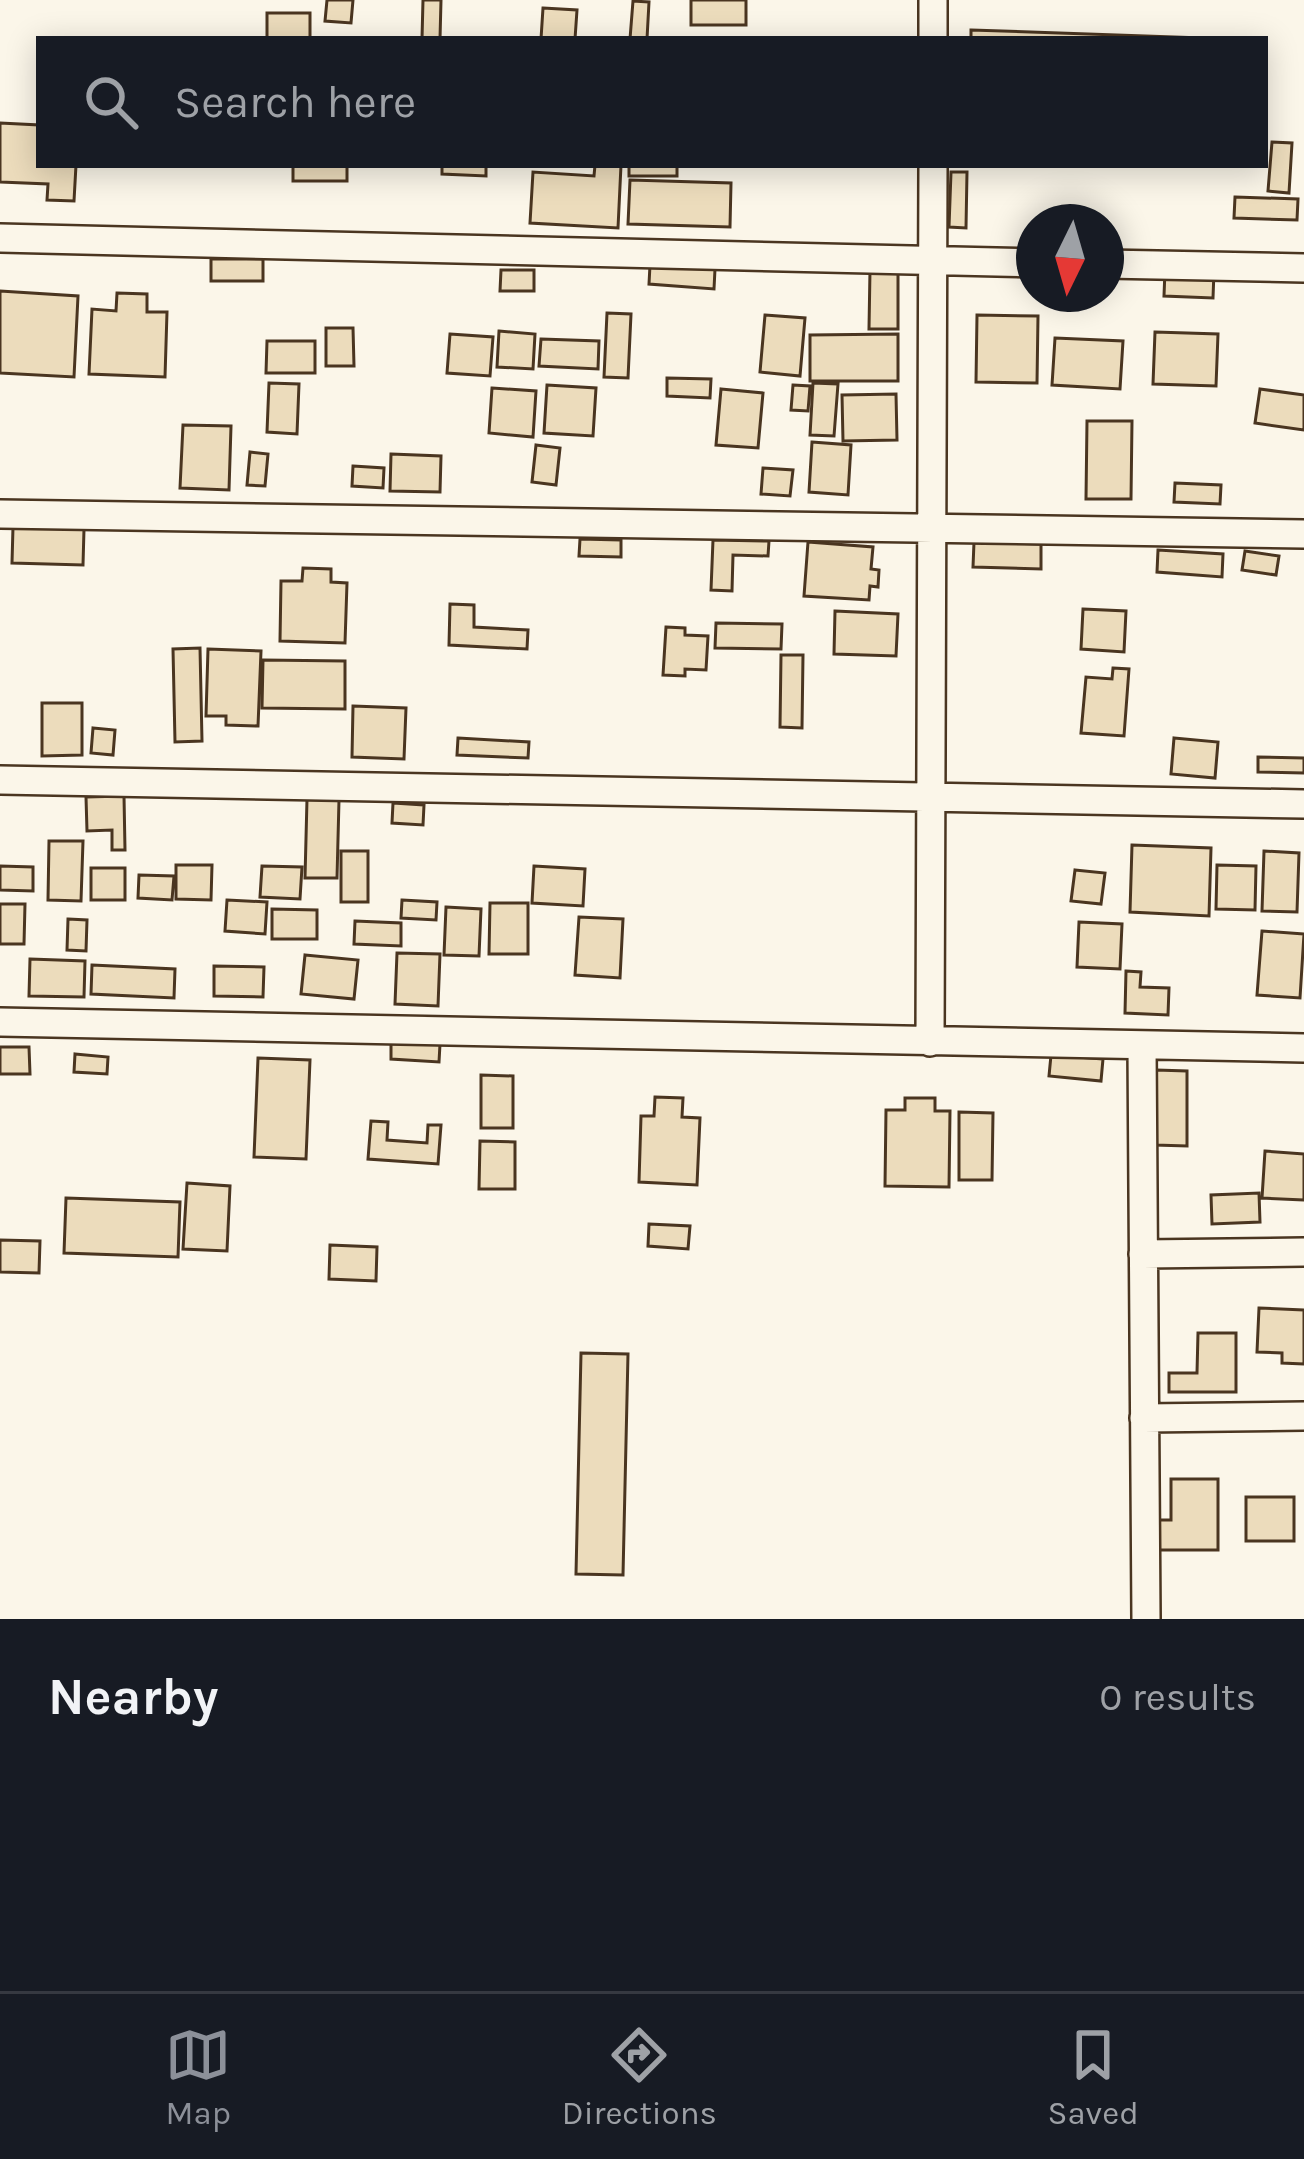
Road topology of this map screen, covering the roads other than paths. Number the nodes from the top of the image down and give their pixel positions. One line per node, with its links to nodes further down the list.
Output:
1 (933, 0): 2 (street)
2 (933, 36)
3 (933, 168): 5 (street)
4 (0, 238): 5 (street)
5 (934, 261): 6 (street); 10 (street)
6 (1016, 263)
7 (1124, 264): 8 (street)
8 (1304, 268)
9 (0, 514): 10 (street)
10 (934, 528): 11 (street); 13 (street)
11 (1304, 534)
12 (0, 780): 13 (street)
13 (932, 798): 14 (street); 16 (street)
14 (1304, 804)
15 (0, 1022): 16 (street)
16 (930, 1042): 17 (street)
17 (1142, 1047): 18 (street); 20 (street)
18 (1304, 1048)
19 (1304, 1252): 20 (street)
20 (1143, 1255): 22 (street)
21 (1304, 1416): 22 (street)
22 (1144, 1418): 23 (street)
23 (1145, 1619)

